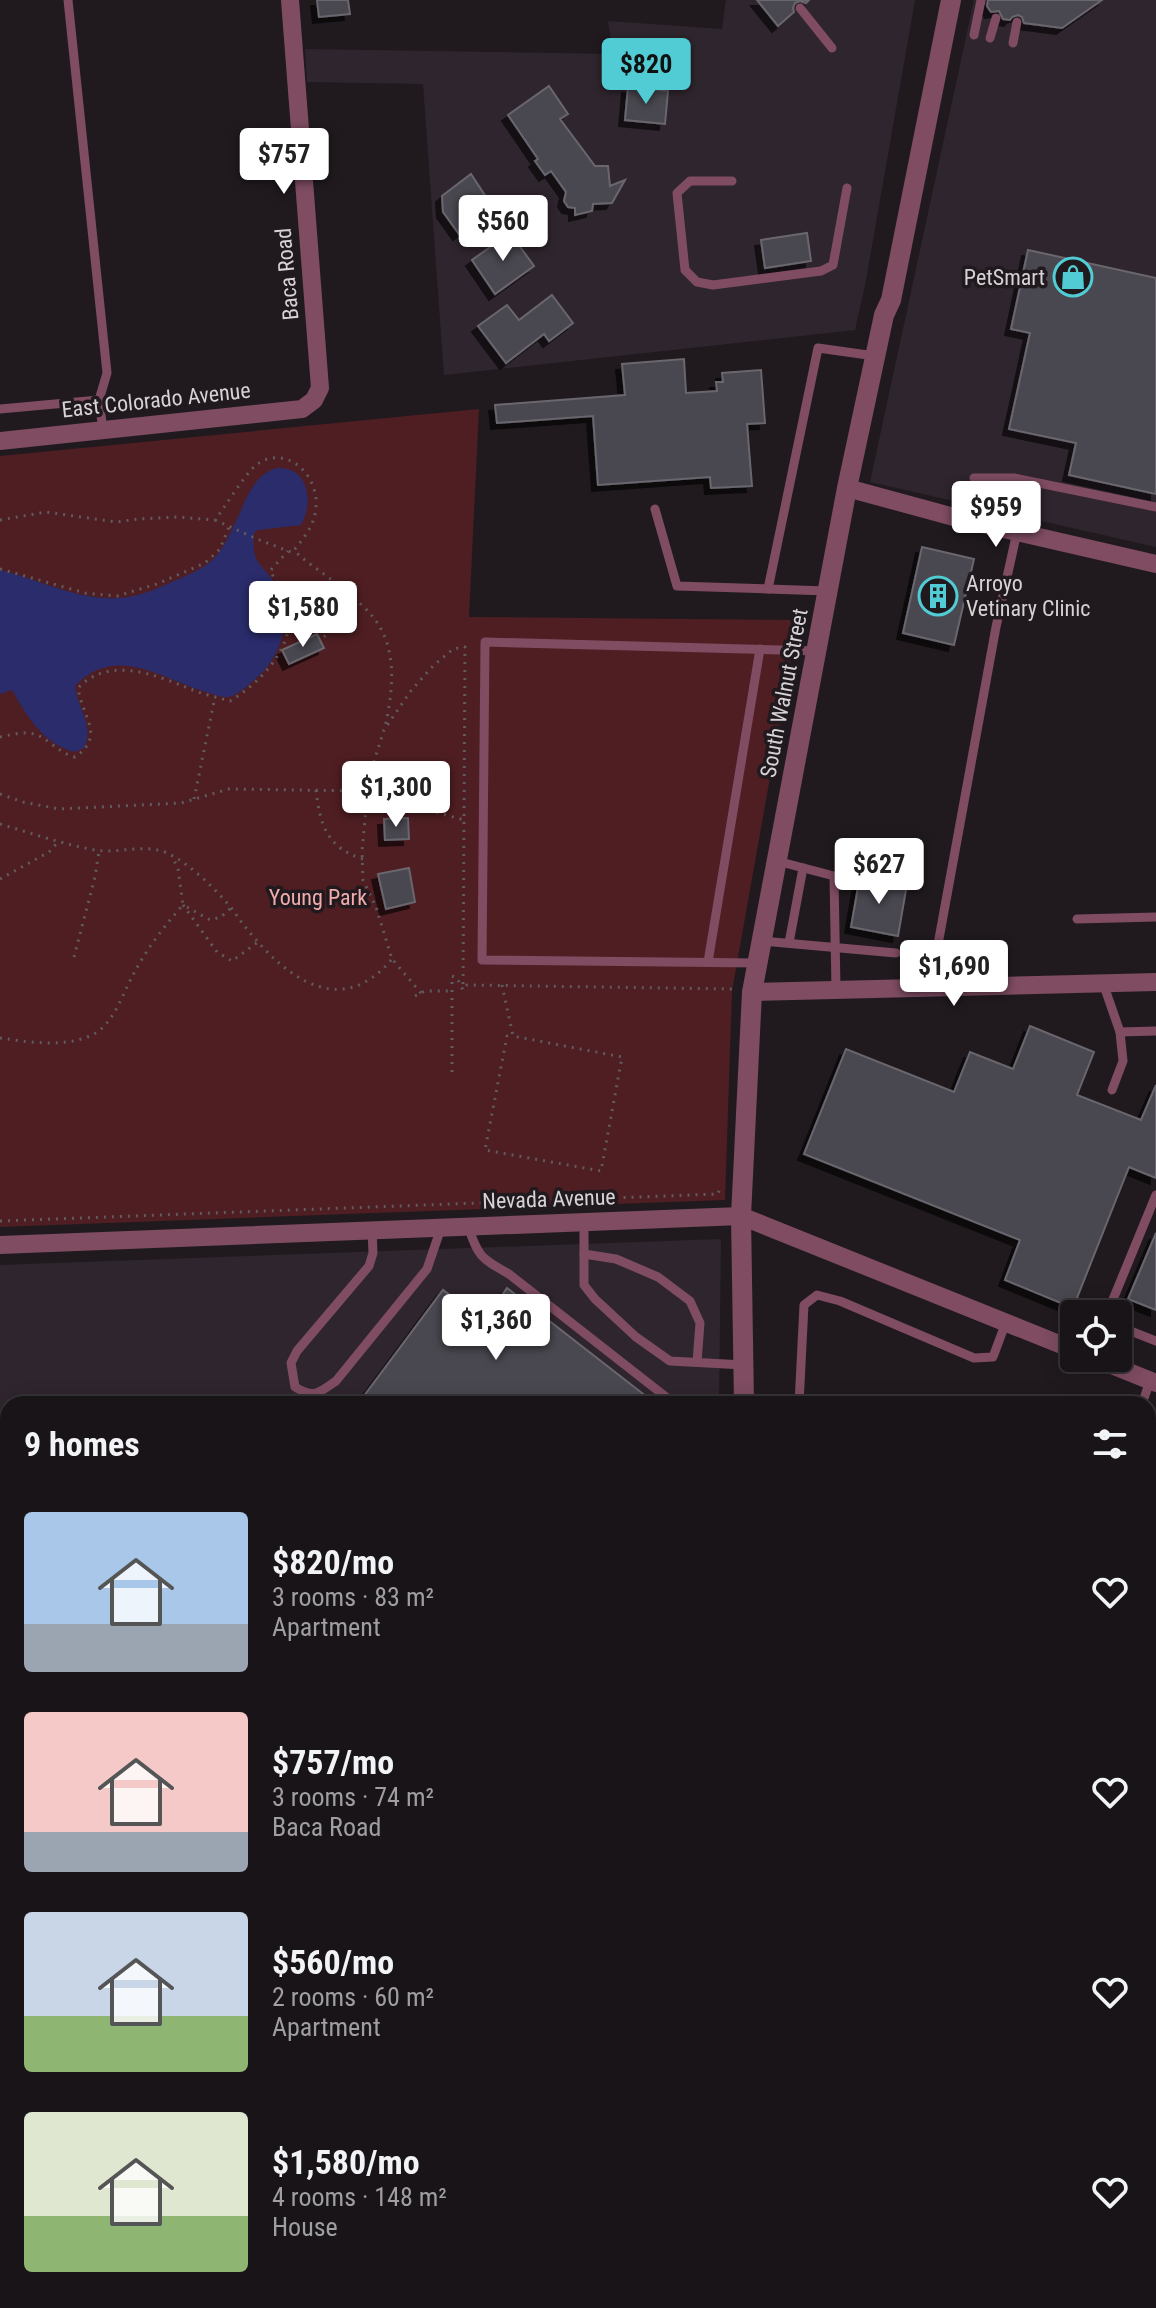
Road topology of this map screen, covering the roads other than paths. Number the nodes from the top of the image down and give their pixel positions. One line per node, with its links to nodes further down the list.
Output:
1 (68, 0): 15 (lane)
2 (290, 0): 16 (street, Baca Road)
3 (951, 0): 14 (street, South Walnut Street)
4 (981, 0): 8 (lane)
5 (800, 8): 11 (lane)
6 (996, 18): 9 (lane)
7 (1017, 22): 10 (lane)
8 (974, 35)
9 (990, 38)
10 (1013, 43)
11 (832, 48)
12 (732, 181): 13 (lane)
13 (847, 188)
14 (875, 356): 21 (street, South Walnut Street); 26 (lane)
15 (99, 400): 17 (lane); 18 (lane)
16 (314, 400): 18 (street, East Colorado Avenue)
17 (0, 409)
18 (103, 430): 19 (street, East Colorado Avenue)
19 (0, 441)
20 (974, 478): 22 (lane)
21 (847, 488): 24 (street); 27 (street, South Walnut Street)
22 (1156, 507)
23 (655, 509): 26 (lane)
24 (1017, 532): 25 (street); 42 (lane)
25 (1156, 564)
26 (768, 589): 27 (lane)
27 (827, 591): 29 (street, South Walnut Street)
28 (760, 649): 29 (lane); 38 (lane); 38 (lane)
29 (816, 651): 30 (street, South Walnut Street)
30 (777, 861): 31 (lane); 34 (street, South Walnut Street)
31 (803, 868): 35 (lane); 36 (lane)
32 (1156, 917): 33 (lane)
33 (1077, 919)
34 (762, 941): 35 (lane); 39 (street, South Walnut Street)
35 (789, 943): 36 (lane)
36 (835, 948): 37 (lane); 43 (lane)
37 (896, 953)
38 (708, 962): 39 (lane)
39 (757, 963): 44 (street, South Walnut Street)
40 (1156, 982): 41 (street)
41 (1103, 983): 42 (street); 46 (lane)
42 (930, 988): 43 (street)
43 (836, 990): 44 (street)
44 (752, 991): 49 (street, South Walnut Street)
45 (1156, 1031): 46 (lane)
46 (1120, 1032): 47 (lane)
47 (1112, 1090)
48 (1156, 1195): 56 (lane)
49 (741, 1216): 50 (street, Nevada Avenue); 57 (street, Nevada Avenue); 62 (street, South Walnut Street)
50 (584, 1222): 51 (street, Nevada Avenue); 55 (lane)
51 (468, 1226): 52 (street, Nevada Avenue); 65 (lane)
52 (441, 1227): 53 (street, Nevada Avenue); 53 (lane)
53 (372, 1230): 54 (street, Nevada Avenue)
54 (0, 1245)
55 (584, 1254): 61 (lane); 61 (lane)
56 (1113, 1300)
57 (1006, 1322): 60 (street, Nevada Avenue); 67 (lane)
58 (1132, 1332): 59 (lane)
59 (1156, 1341)
60 (1060, 1344)
61 (697, 1362): 62 (lane)
62 (744, 1365): 66 (street, South Walnut Street)
63 (1128, 1372): 64 (street)
64 (1153, 1382)
65 (665, 1396)
66 (744, 1396)
67 (799, 1396)

